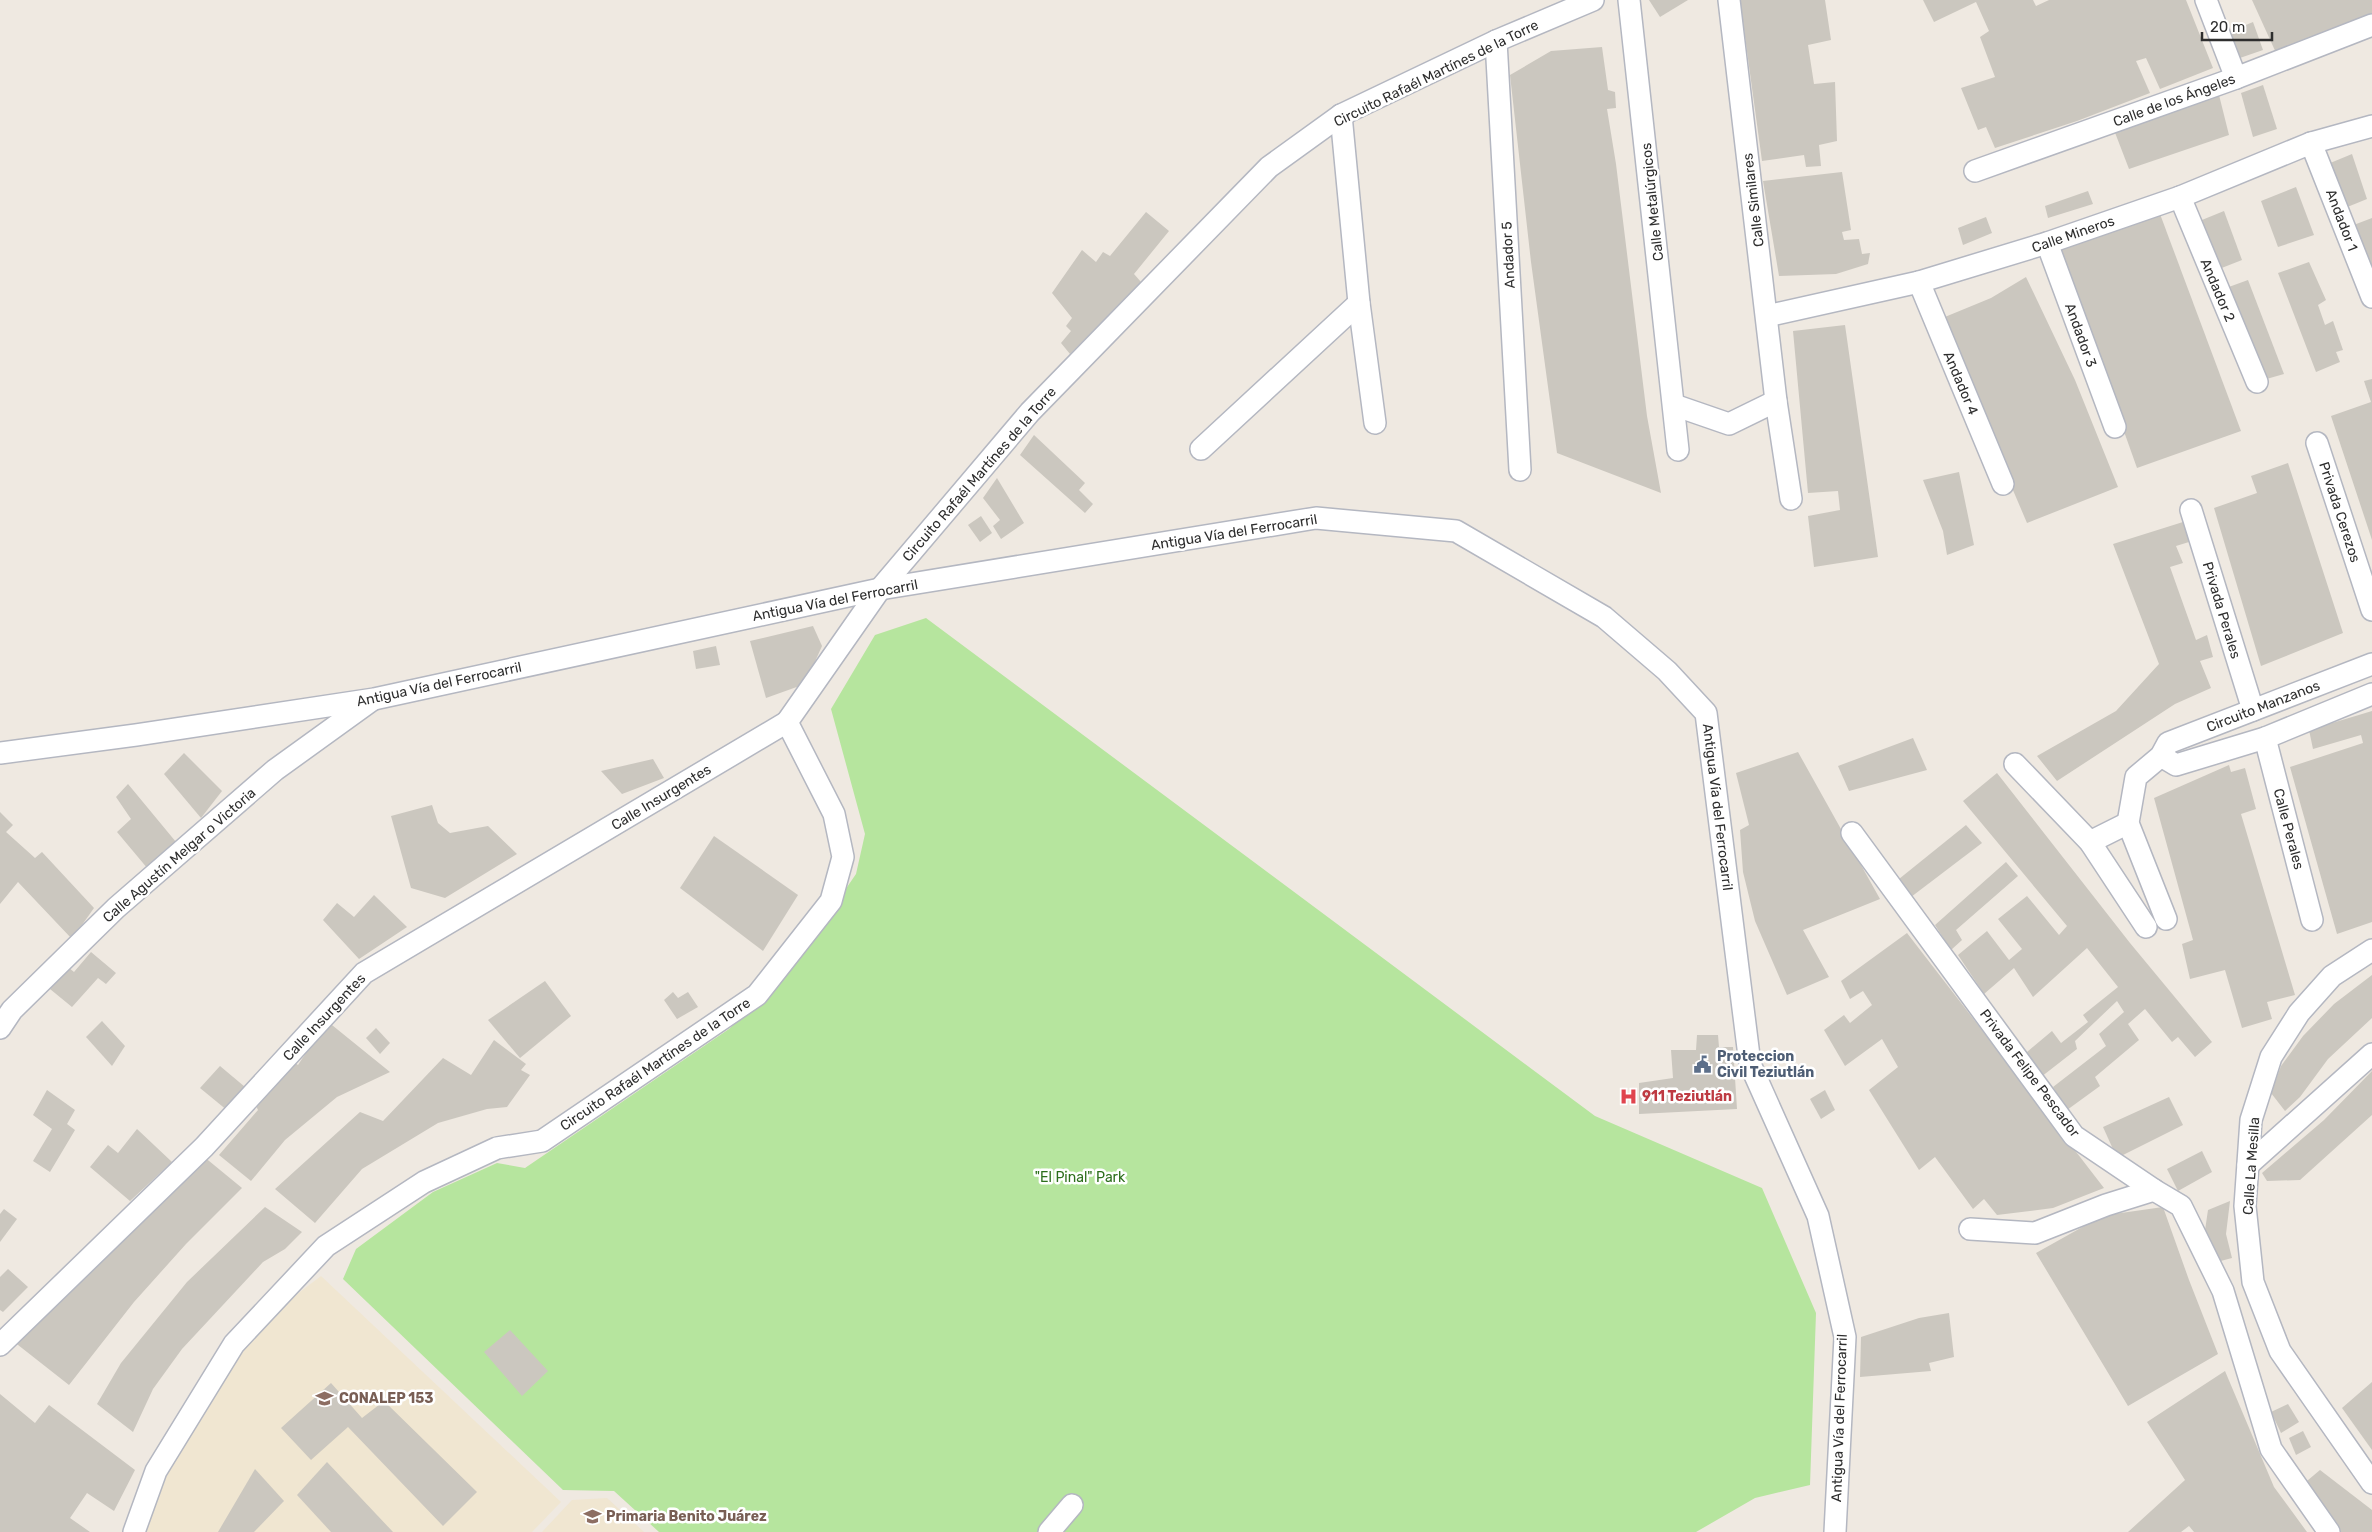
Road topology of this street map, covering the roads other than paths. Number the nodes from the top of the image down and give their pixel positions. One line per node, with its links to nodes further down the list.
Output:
1 (1593, 0): 6 (street, Circuito Rafaél Martínes de la Torre)
2 (1629, 0): 20 (street, Calle Metalúrgicos)
3 (1729, 0): 17 (street, Calle Similares)
4 (2206, 0): 7 (street)
5 (2372, 24): 7 (street, Calle de los Ángeles)
6 (1496, 41): 8 (street, Circuito Rafaél Martínes de la Torre); 26 (street, Andador 5)
7 (2236, 78): 11 (street, Calle de los Ángeles)
8 (1342, 115): 16 (street); 30 (street, Circuito Rafaél Martínes de la Torre)
9 (2372, 126): 10 (street, Calle Mineros)
10 (2311, 143): 12 (street, Calle Mineros); 15 (street, Andador 1)
11 (1975, 170)
12 (2180, 198): 13 (street, Calle Mineros); 18 (street, Andador 2)
13 (2047, 243): 14 (street, Calle Mineros); 22 (street, Andador 3)
14 (1919, 282): 17 (street, Calle Mineros); 27 (street, Andador 4)
15 (2372, 297)
16 (1359, 303): 21 (street); 24 (street)
17 (1767, 316): 19 (street, Calle Similares)
18 (2257, 382)
19 (1776, 401): 20 (street); 28 (street, Calle Similares)
20 (1674, 405): 25 (street, Calle Metalúrgicos)
21 (1375, 423)
22 (2115, 427)
23 (2318, 442): 31 (street, Privada Cerezos)
24 (1201, 449)
25 (1678, 450)
26 (1520, 470)
27 (2003, 484)
28 (1791, 499)
29 (2191, 510): 35 (street, Privada Perales)
30 (880, 589): 34 (street, Antigua Vía del Ferrocarril); 36 (street, Circuito Rafaél Martínes de la Torre); 60 (street, Antigua Vía del Ferrocarril)
31 (2372, 610)
32 (2372, 664): 35 (street, Circuito Manzanos)
33 (2372, 694): 37 (street, Circuito Manzanos)
34 (374, 699): 38 (street, Antigua Vía del Ferrocarril); 48 (street, Calle Agustín Melgar o Victoria)
35 (2253, 710): 39 (street, Circuito Manzanos)
36 (786, 722): 55 (street, Calle Insurgentes); 58 (street, Circuito Rafaél Martínes de la Torre)
37 (2265, 738): 39 (street, Circuito Manzanos); 45 (street, Calle Perales)
38 (0, 752)
39 (2160, 756): 41 (street, Circuito Manzanos)
40 (2015, 764): 43 (street)
41 (2128, 823): 43 (street); 44 (street)
42 (1852, 833): 51 (street, Privada Felipe Pescador)
43 (2090, 842): 46 (street)
44 (2166, 919)
45 (2312, 920)
46 (2146, 926)
47 (2372, 950): 50 (street, Calle La Mesilla)
48 (0, 1028)
49 (2372, 1054): 50 (street)
50 (2248, 1165): 53 (street, Calle La Mesilla)
51 (2154, 1190): 52 (street); 54 (street, Privada Felipe Pescador)
52 (1970, 1229)
53 (2253, 1282): 54 (street); 56 (street, Calle La Mesilla)
54 (2223, 1291): 61 (street, Privada Felipe Pescador)
55 (0, 1345)
56 (2372, 1483)
57 (1072, 1505): 59 (street)
58 (134, 1532)
59 (1049, 1532)
60 (1835, 1532)
61 (2329, 1532)

